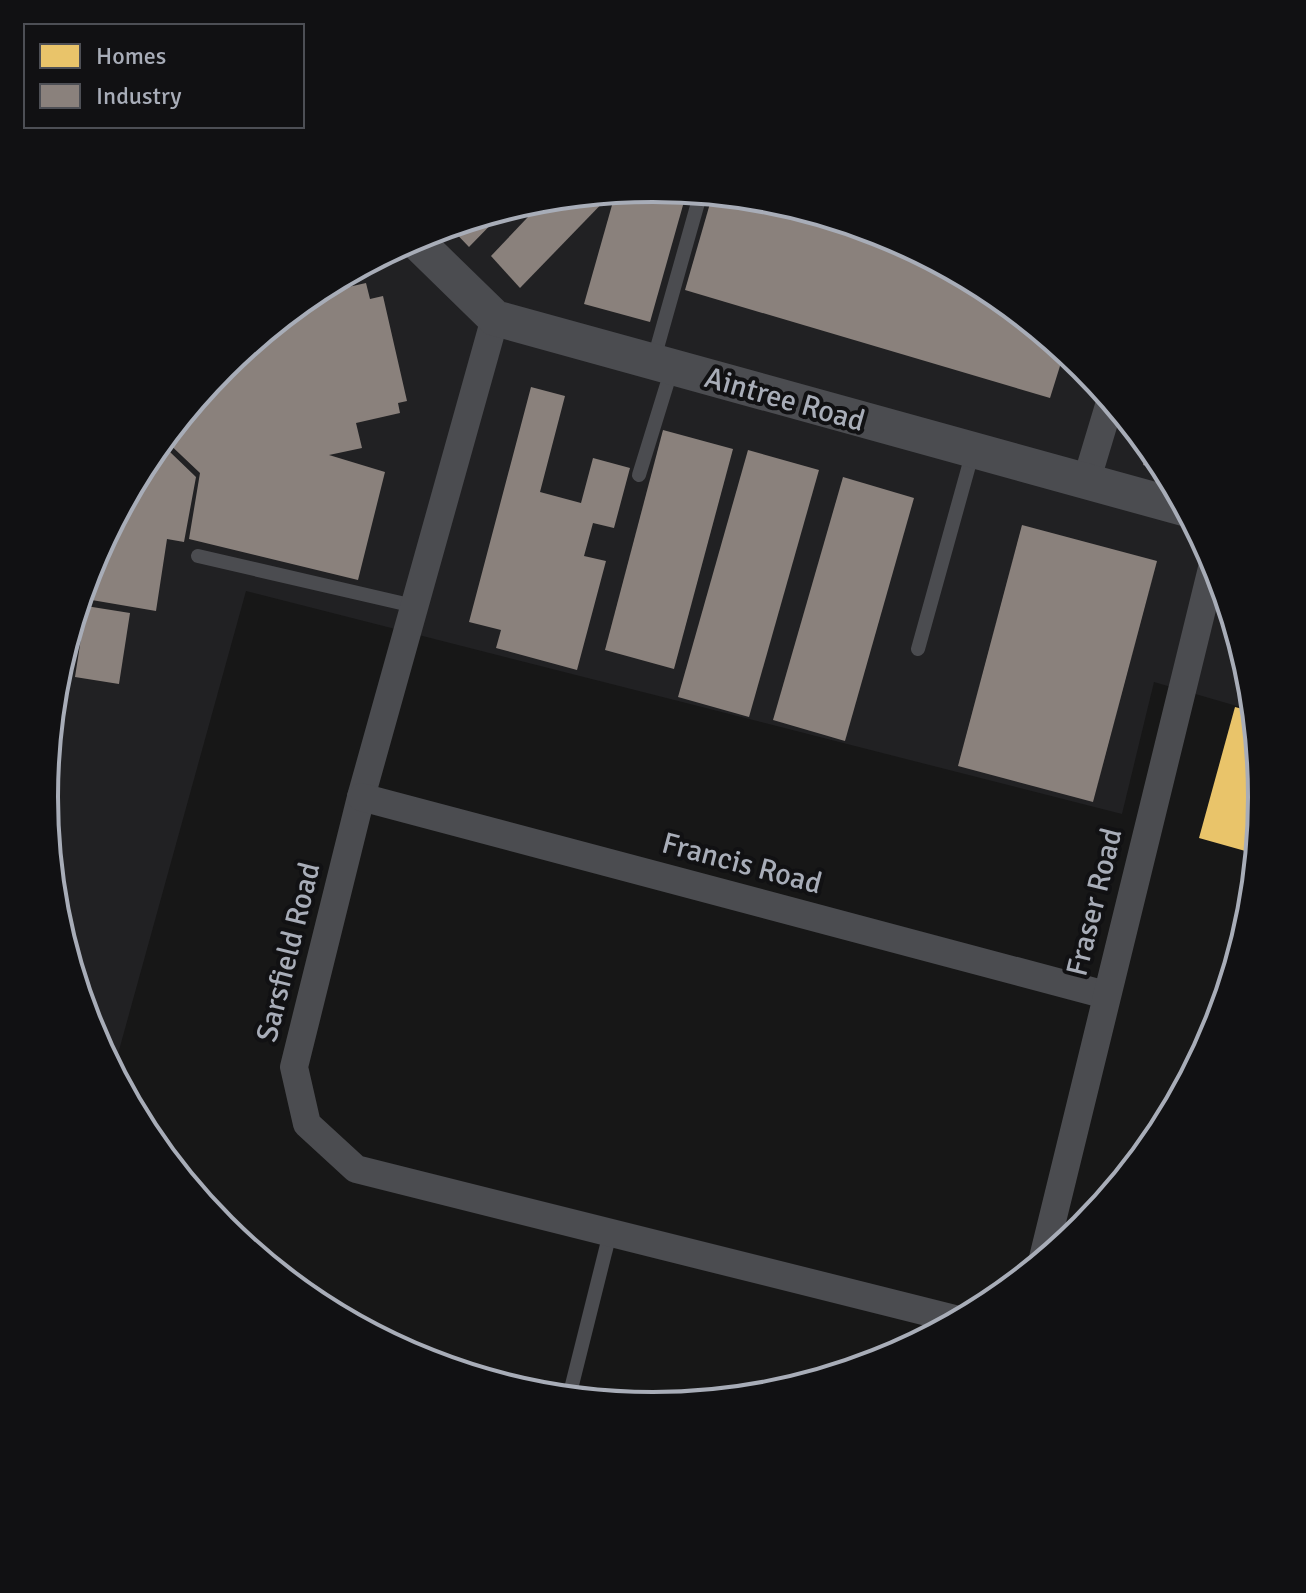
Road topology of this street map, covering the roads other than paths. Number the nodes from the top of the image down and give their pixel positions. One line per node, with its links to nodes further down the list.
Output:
1 (698, 204): 4 (lane)
2 (423, 248): 3 (street, Aintree Road)
3 (495, 318): 4 (street, Aintree Road); 12 (street, Sarsfield Road)
4 (663, 365): 6 (street, Aintree Road); 7 (lane)
5 (1107, 412): 8 (street)
6 (974, 451): 8 (street, Aintree Road); 13 (lane)
7 (639, 475)
8 (1086, 482): 9 (street, Aintree Road)
9 (1171, 505)
10 (198, 556): 12 (lane)
11 (1208, 583): 15 (street, Fraser Road)
12 (414, 606): 14 (street, Sarsfield Road)
13 (918, 649)
14 (361, 797): 15 (street, Francis Road); 16 (street, Sarsfield Road)
15 (1106, 995): 17 (street, Fraser Road)
16 (610, 1233): 18 (street, Sarsfield Road); 19 (lane)
17 (1047, 1242)
18 (943, 1316)
19 (572, 1386)

